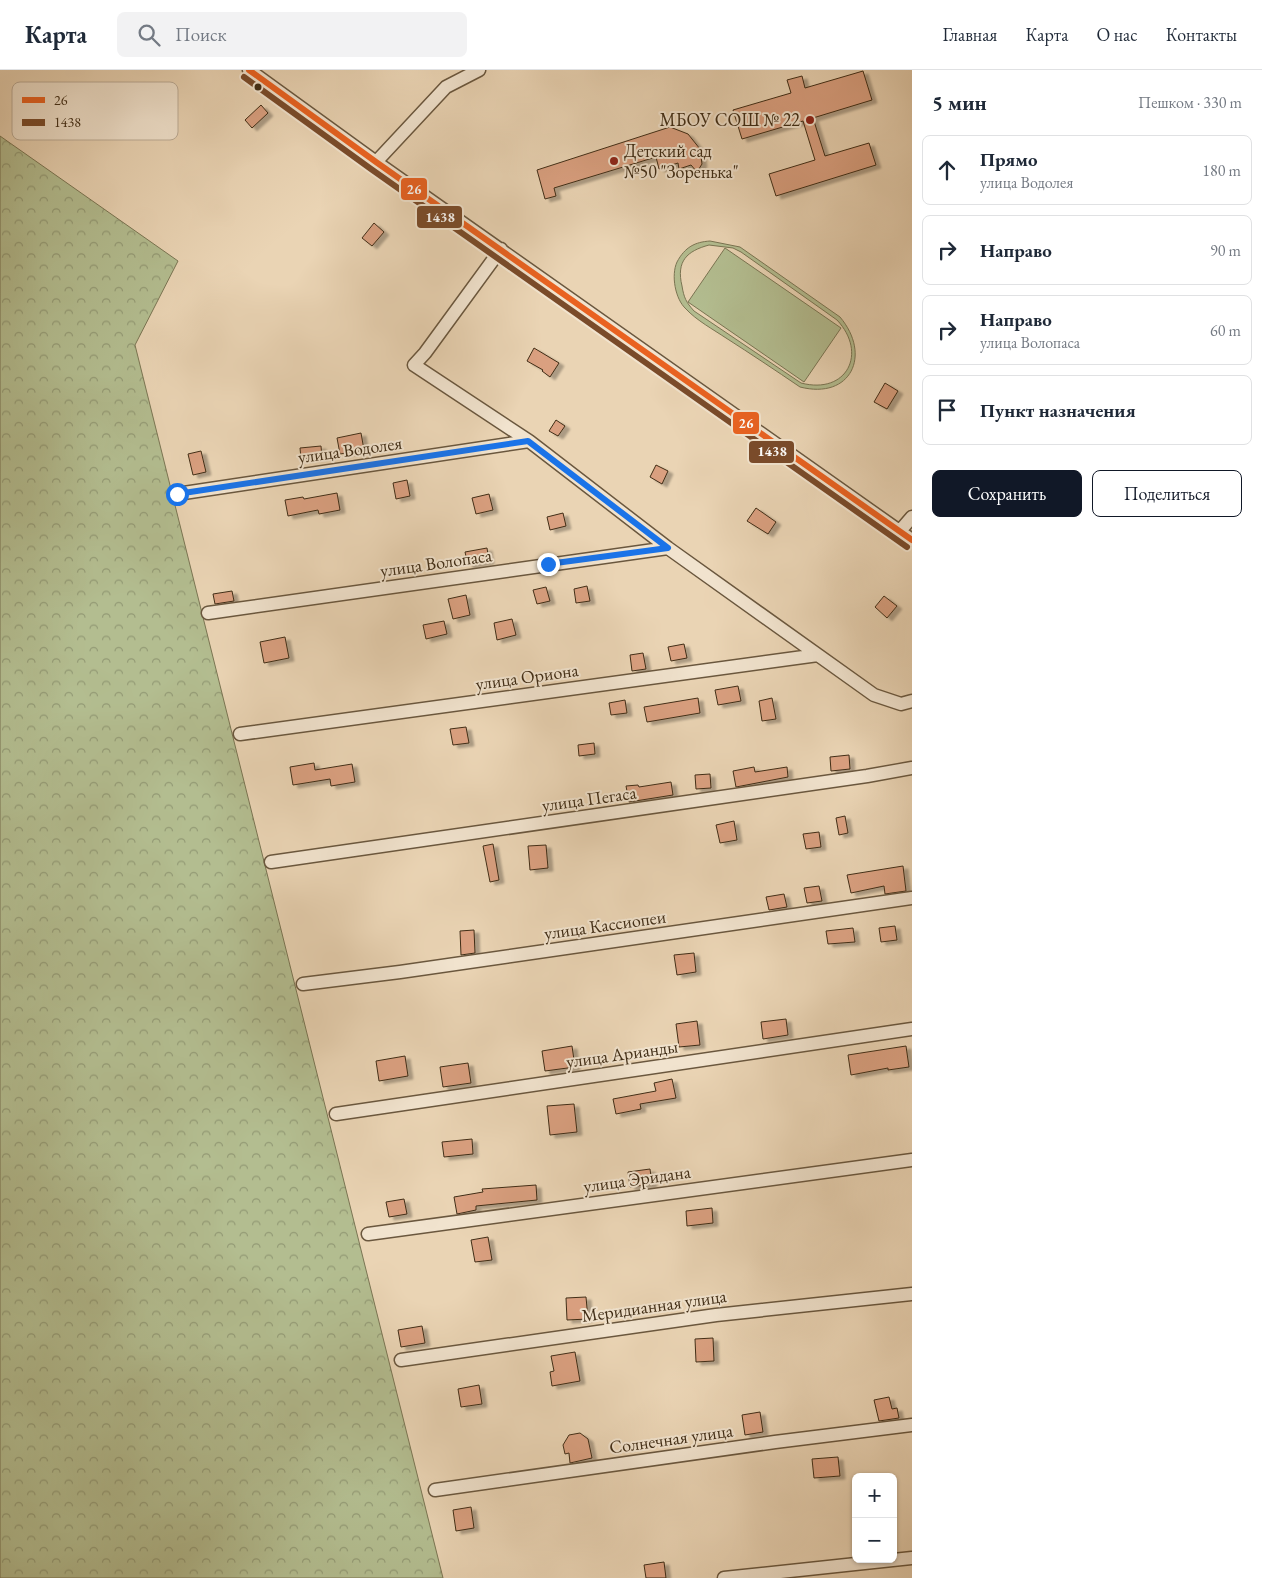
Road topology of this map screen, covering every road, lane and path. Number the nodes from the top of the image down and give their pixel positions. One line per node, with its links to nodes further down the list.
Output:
1 (249, 70): 3 (street)
2 (479, 70): 3 (street)
3 (376, 162): 4 (street)
4 (501, 249): 5 (street); 8 (street)
5 (528, 441): 6 (street, улица Водолея); 10 (street)
6 (177, 494)
7 (912, 516): 8 (street)
8 (899, 532): 9 (street)
9 (912, 540)
10 (668, 548): 11 (street, улица Волопаса); 12 (street)
11 (208, 613)
12 (818, 655): 13 (street); 14 (street, улица Ориона)
13 (912, 701)
14 (240, 734)
15 (912, 768): 16 (street, улица Пегаса)
16 (272, 862)
17 (912, 898): 18 (street, улица Кассиопеи)
18 (304, 984)
19 (912, 1029): 20 (street, улица Арианды)
20 (336, 1114)
21 (912, 1160): 22 (street, улица Эридана)
22 (368, 1234)
23 (912, 1294): 24 (street, Меридианная улица)
24 (401, 1360)
25 (912, 1425): 26 (street, Солнечная улица)
26 (435, 1490)
27 (912, 1558): 28 (street)
28 (724, 1578)

